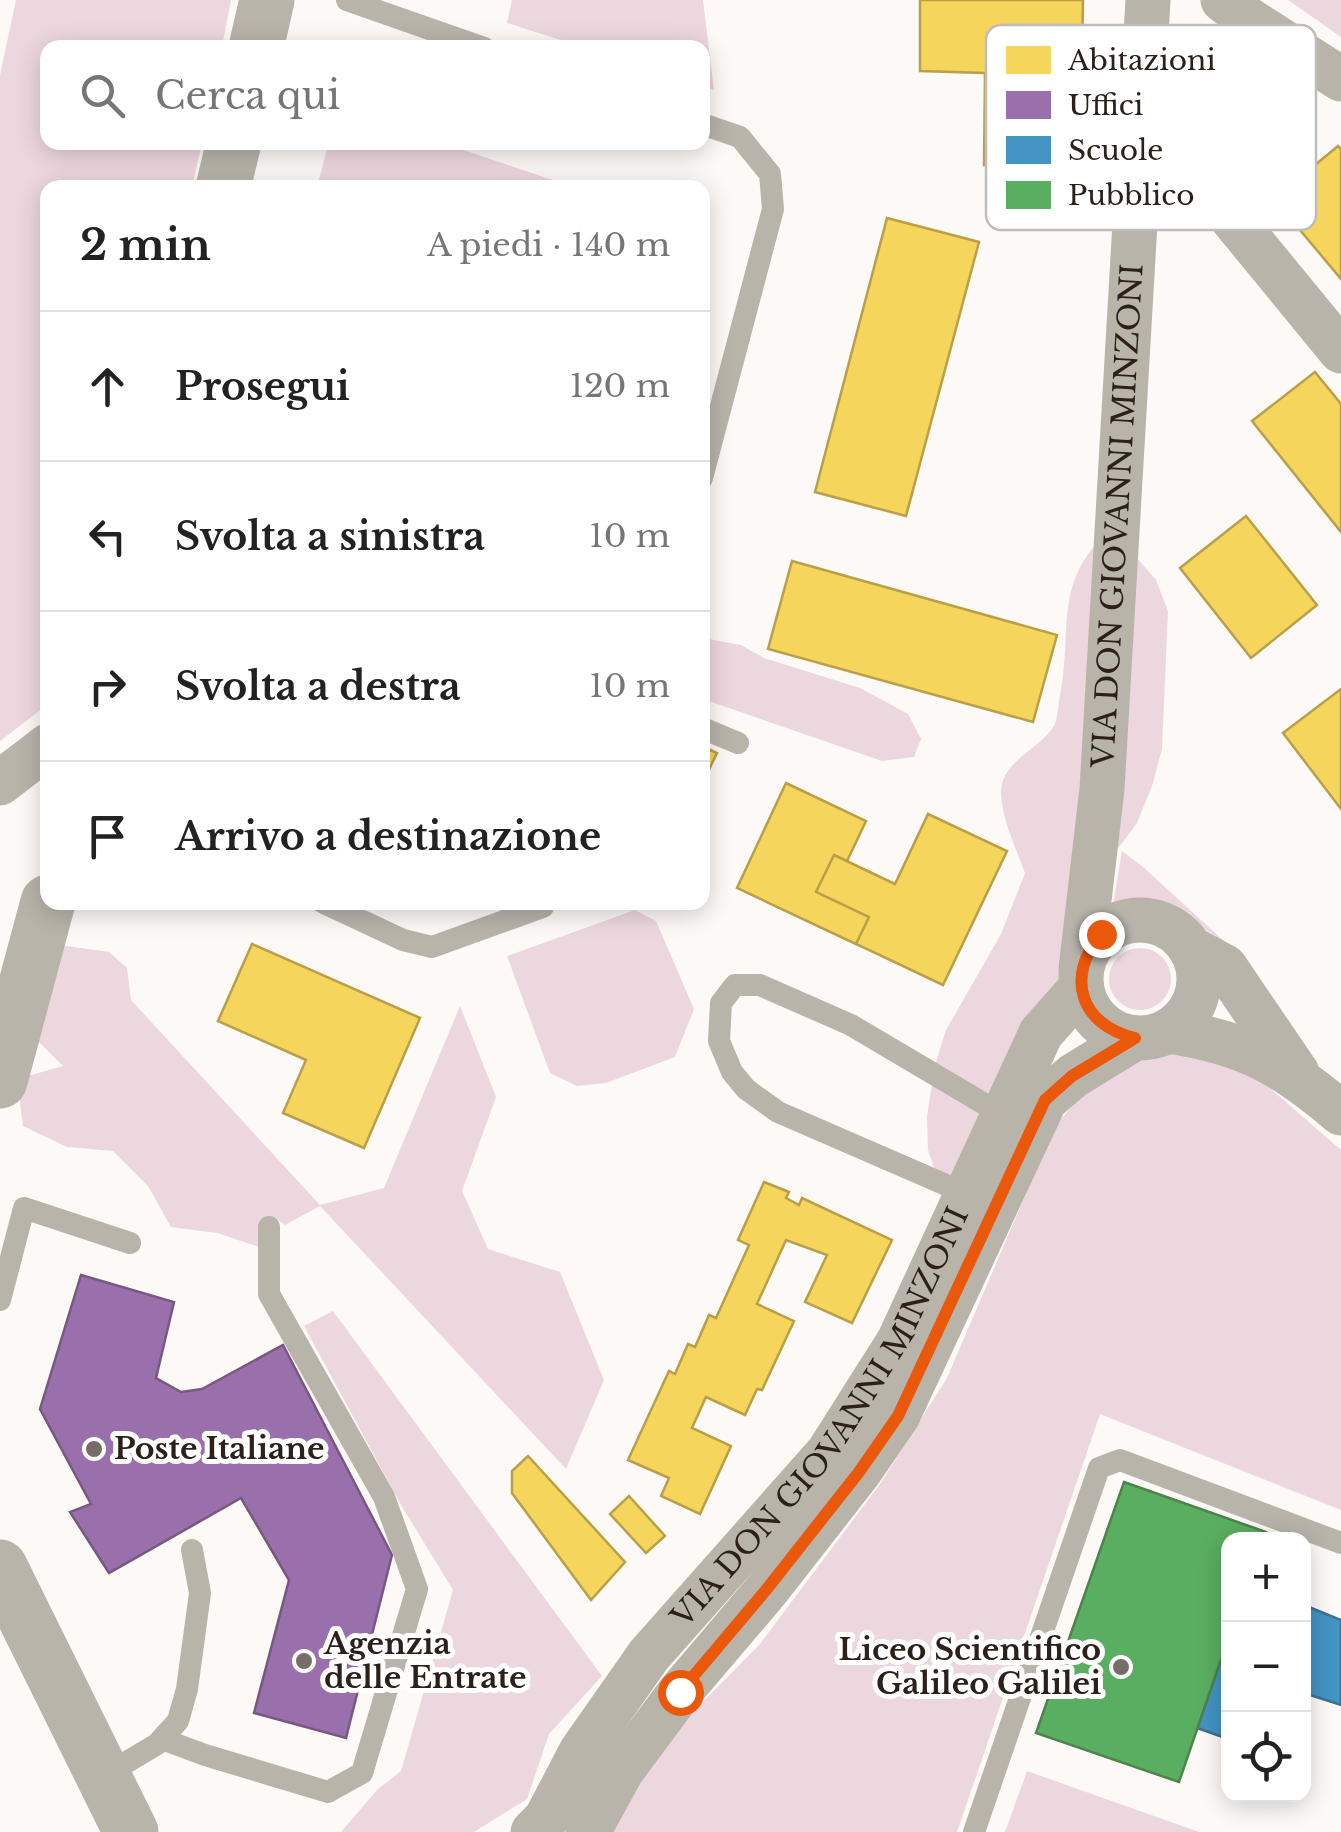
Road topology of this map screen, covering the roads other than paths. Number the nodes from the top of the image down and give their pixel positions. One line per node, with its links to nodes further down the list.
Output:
1 (268, 0): 7 (street)
2 (348, 0): 8 (lane)
3 (1148, 0): 5 (street, VIA DON GIOVANNI MINZONI)
4 (1224, 0): 6 (street)
5 (1146, 25)
6 (1257, 25)
7 (258, 40)
8 (461, 40)
9 (1316, 63): 10 (street)
10 (1341, 79)
11 (710, 127): 17 (lane)
12 (232, 150): 13 (street)
13 (225, 180)
14 (1133, 230): 26 (street, VIA DON GIOVANNI MINZONI)
15 (1242, 230): 16 (street)
16 (1341, 351)
17 (710, 448)
18 (710, 731): 19 (lane)
19 (738, 743)
20 (40, 752): 21 (street)
21 (0, 783)
22 (46, 910): 29 (street)
23 (339, 910): 24 (lane)
24 (536, 910)
25 (1190, 948): 26 (street, VIA DON GIOVANNI MINZONI); 27 (street, VIA DON GIOVANNI MINZONI); 28 (street)
26 (1081, 978): 27 (street); 31 (street, VIA DON GIOVANNI MINZONI)
27 (1152, 1034): 28 (street); 43 (street, VIA DON GIOVANNI MINZONI)
28 (1300, 1078): 30 (street)
29 (0, 1080)
30 (1341, 1113)
31 (1003, 1116): 32 (street, VIA DON GIOVANNI MINZONI); 32 (lane)
32 (967, 1194): 42 (street, VIA DON GIOVANNI MINZONI)
33 (269, 1226): 39 (lane)
34 (130, 1242): 35 (lane)
35 (0, 1300)
36 (1341, 1542): 44 (lane)
37 (192, 1550): 39 (lane)
38 (0, 1568): 40 (street)
39 (162, 1739): 40 (lane)
40 (104, 1776): 41 (street)
41 (131, 1832)
42 (534, 1832)
43 (588, 1832)
44 (974, 1832)

